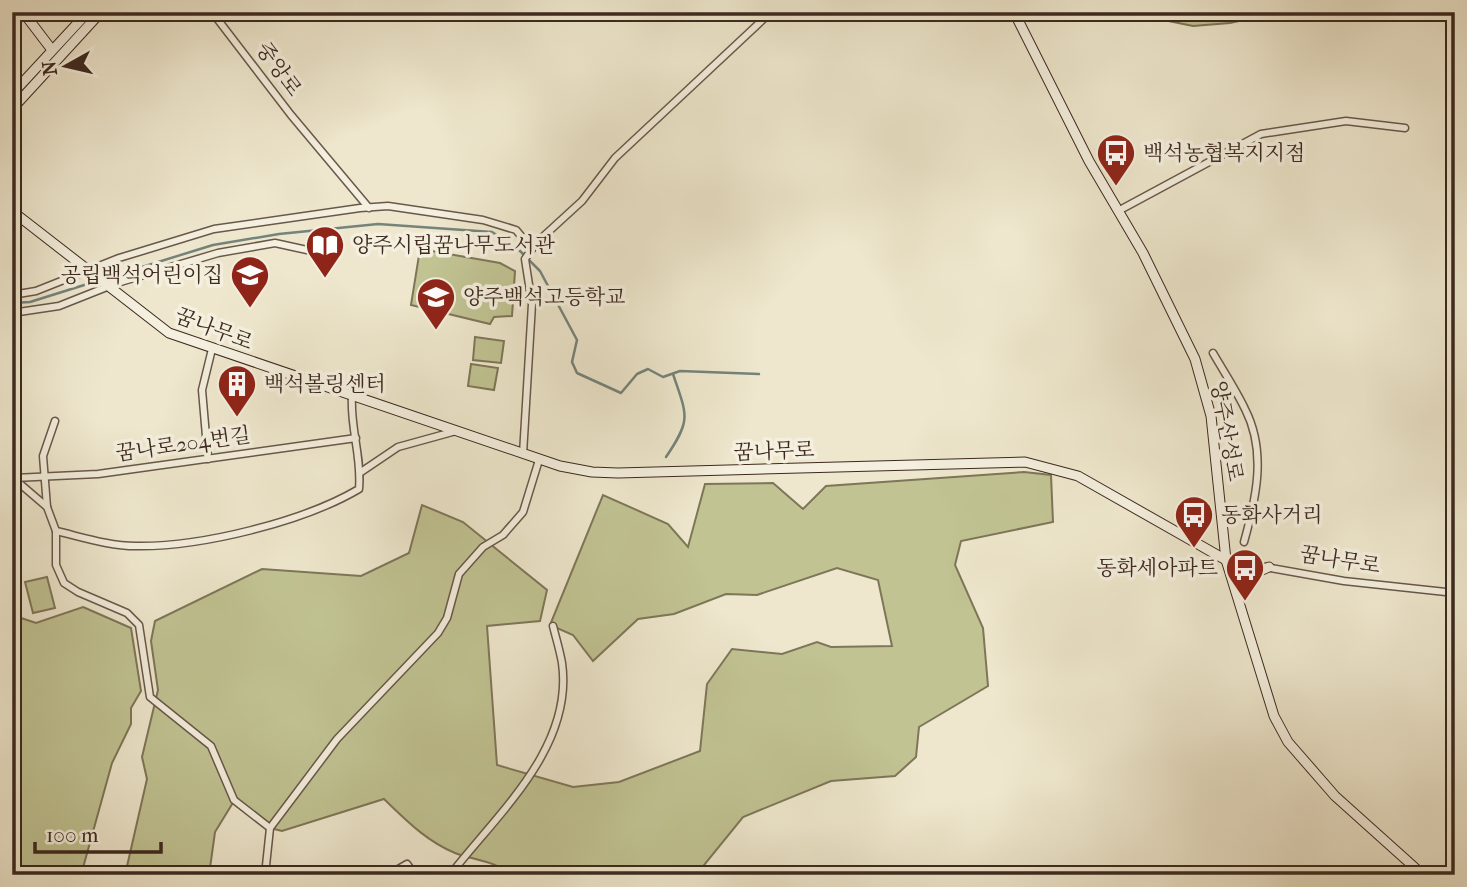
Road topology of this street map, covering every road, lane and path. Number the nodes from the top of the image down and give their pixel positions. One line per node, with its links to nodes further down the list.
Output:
1 (23, 12): 7 (street)
2 (88, 12): 7 (street)
3 (101, 12): 9 (street)
4 (212, 12): 11 (street, 중앙로)
5 (771, 12): 15 (street)
6 (1014, 12): 13 (street, 양주산성로)
7 (52, 50): 8 (street)
8 (12, 94)
9 (12, 109)
10 (1405, 128): 13 (street)
11 (369, 208): 15 (street); 16 (street)
12 (12, 211): 16 (street)
13 (1118, 211): 35 (street, 양주산성로)
14 (325, 254): 17 (street)
15 (529, 254): 26 (street)
16 (87, 271): 17 (street, 꿈나무로); 18 (street)
17 (109, 286): 19 (street); 20 (street, 꿈나무로)
18 (12, 295)
19 (12, 313)
20 (212, 349): 22 (street, 꿈나무로); 27 (street)
21 (1213, 353): 34 (street)
22 (352, 397): 24 (street, 꿈나무로); 25 (street)
23 (55, 421): 30 (street)
24 (456, 431): 26 (street, 꿈나무로); 29 (street)
25 (356, 438): 27 (street, 꿈나로204번길); 29 (street)
26 (523, 454): 28 (street, 꿈나무로)
27 (208, 459): 30 (street, 꿈나로204번길)
28 (539, 460): 35 (street, 꿈나무로); 40 (street)
29 (361, 472): 33 (street)
30 (46, 475): 31 (street, 꿈나로204번길); 32 (street)
31 (13, 477): 32 (street)
32 (47, 507): 33 (street)
33 (56, 531): 40 (street)
34 (1244, 542)
35 (1226, 560): 36 (street, 꿈나무로); 38 (street, 양주산성로)
36 (1269, 567): 37 (street, 꿈나무로); 38 (street)
37 (1455, 593)
38 (1239, 608): 45 (street, 양주산성로)
39 (553, 626): 44 (street)
40 (270, 828): 41 (street)
41 (265, 875)
42 (388, 875): 43 (street)
43 (415, 875)
44 (450, 875)
45 (1423, 875)

